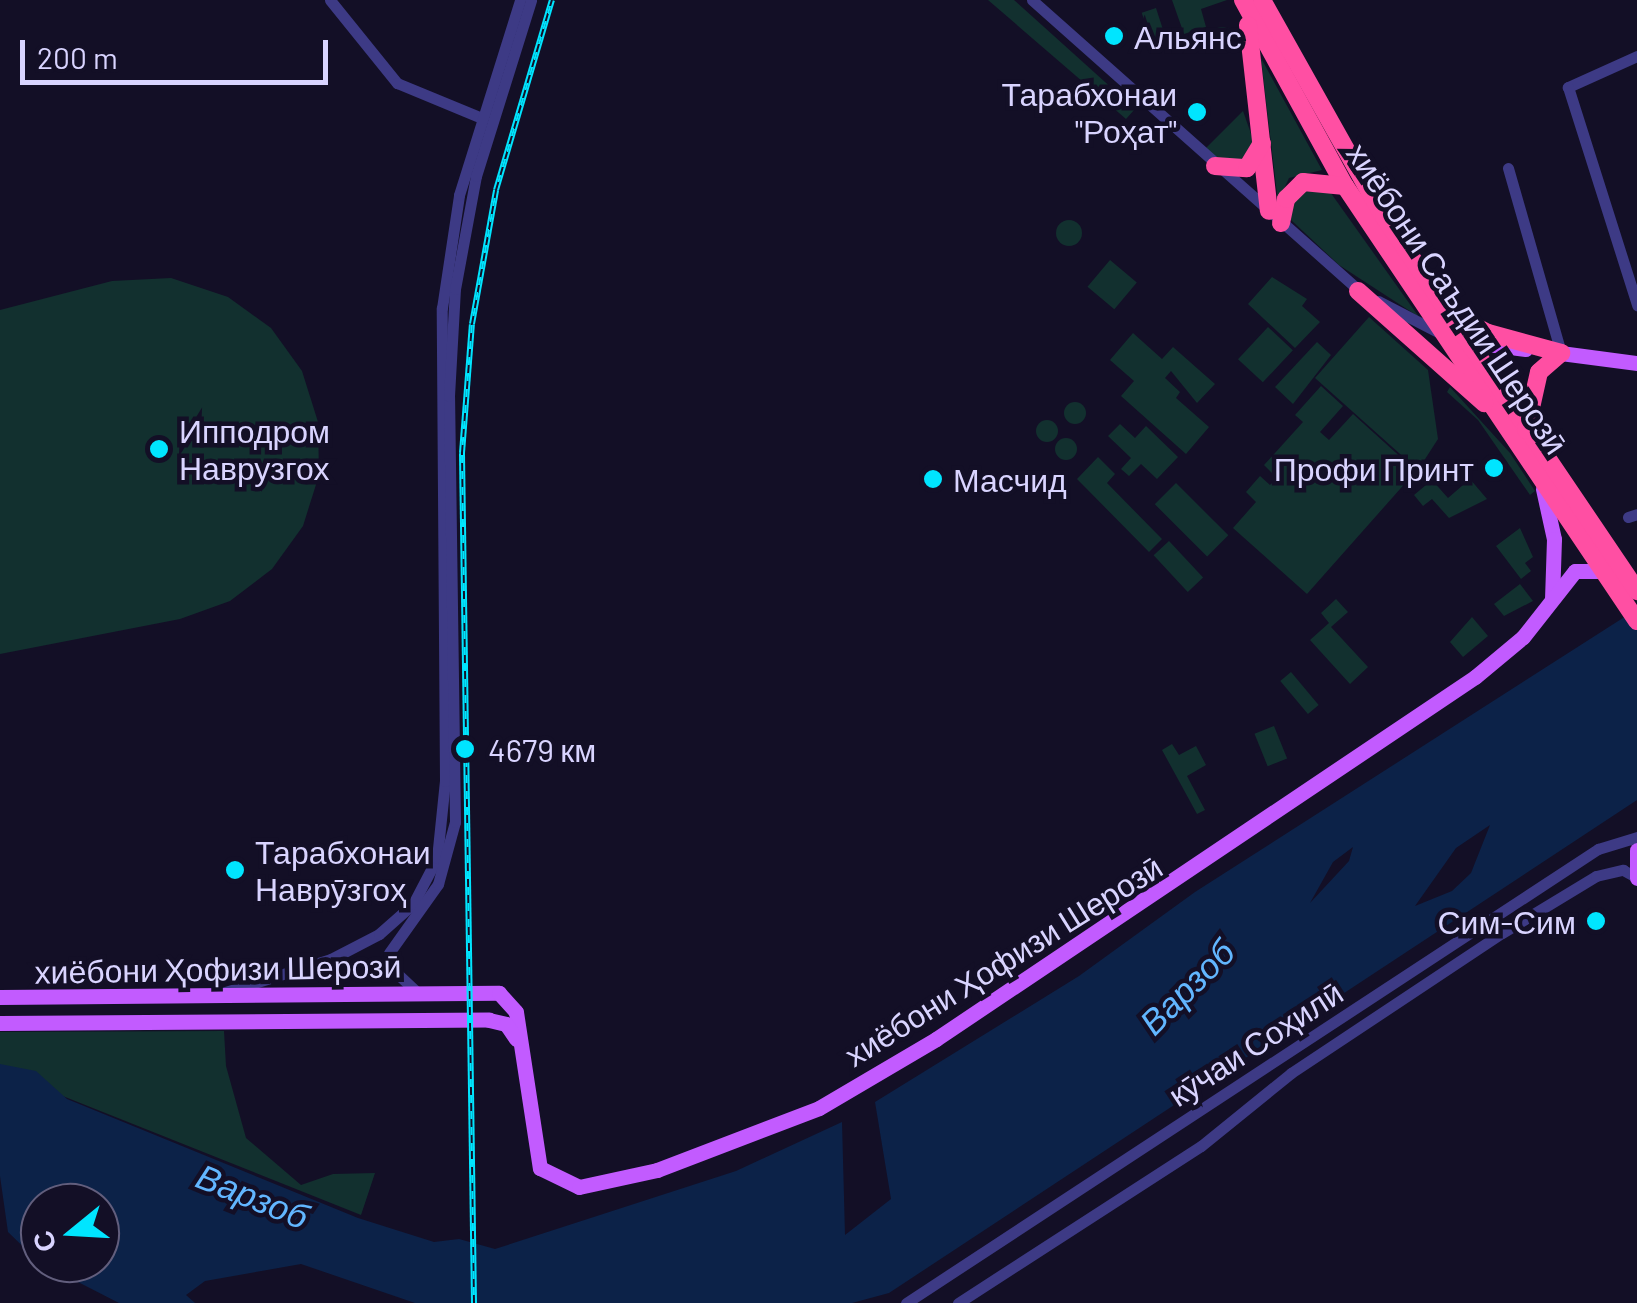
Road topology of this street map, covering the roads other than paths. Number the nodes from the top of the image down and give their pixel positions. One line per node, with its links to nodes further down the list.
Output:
1 (330, 0): 8 (street)
2 (520, 0): 8 (street)
3 (531, 0): 24 (street)
4 (1032, 0): 10 (street)
5 (1242, 0): 9 (highway); 12 (highway, хиёбони Саъдии Шерозӣ)
6 (1262, 0): 16 (highway, хиёбони Саъдии Шерозӣ)
7 (1637, 56): 15 (street)
8 (482, 118): 24 (street)
9 (1264, 138): 10 (highway); 13 (highway)
10 (1215, 166): 13 (street)
11 (1508, 168): 19 (street)
12 (1344, 186): 13 (highway); 17 (highway, хиёбони Саъдии Шерозӣ)
13 (1275, 217): 14 (street)
14 (1358, 290): 17 (street); 21 (highway)
15 (1637, 305)
16 (1446, 310): 18 (highway, хиёбони Саъдии Шерозӣ); 19 (highway)
17 (1446, 336): 18 (main road); 21 (highway, хиёбони Саъдии Шерозӣ)
18 (1468, 342): 19 (main road); 22 (highway, хиёбони Саъдии Шерозӣ)
19 (1561, 353): 20 (main road); 22 (highway)
20 (1637, 363)
21 (1496, 412): 23 (highway, хиёбони Саъдии Шерозӣ)
22 (1526, 430): 23 (highway, хиёбони Саъдии Шерозӣ)
23 (1546, 472): 25 (highway, хиёбони Саъдии Шерозӣ); 26 (main road); 27 (highway, хиёбони Саъдии Шерозӣ)
24 (446, 550): 28 (street)
25 (1604, 572): 26 (main road); 27 (highway, хиёбони Саъдии Шерозӣ)
26 (1552, 598): 37 (main road, хиёбони Ҳофизи Шерозӣ)
27 (1634, 606)
28 (450, 702): 32 (street); 34 (street)
29 (1637, 837): 38 (street, кӯчаи Соҳилӣ)
30 (1637, 850): 31 (main road)
31 (1636, 878): 39 (street, кӯчаи Соҳилӣ)
32 (418, 994): 34 (main road, хиёбони Ҳофизи Шерозӣ); 37 (main road, хиёбони Ҳофизи Шерозӣ)
33 (0, 997): 34 (main road, хиёбони Ҳофизи Шерозӣ)
34 (212, 997): 36 (main road)
35 (0, 1023): 36 (main road, хиёбони Ҳофизи Шерозӣ)
36 (209, 1024): 37 (main road, хиёбони Ҳофизи Шерозӣ)
37 (518, 1043)
38 (972, 1262): 39 (street); 40 (street, кӯчаи Соҳилӣ)
39 (987, 1285): 41 (street, кӯчаи Соҳилӣ)
40 (906, 1303)
41 (958, 1303)

